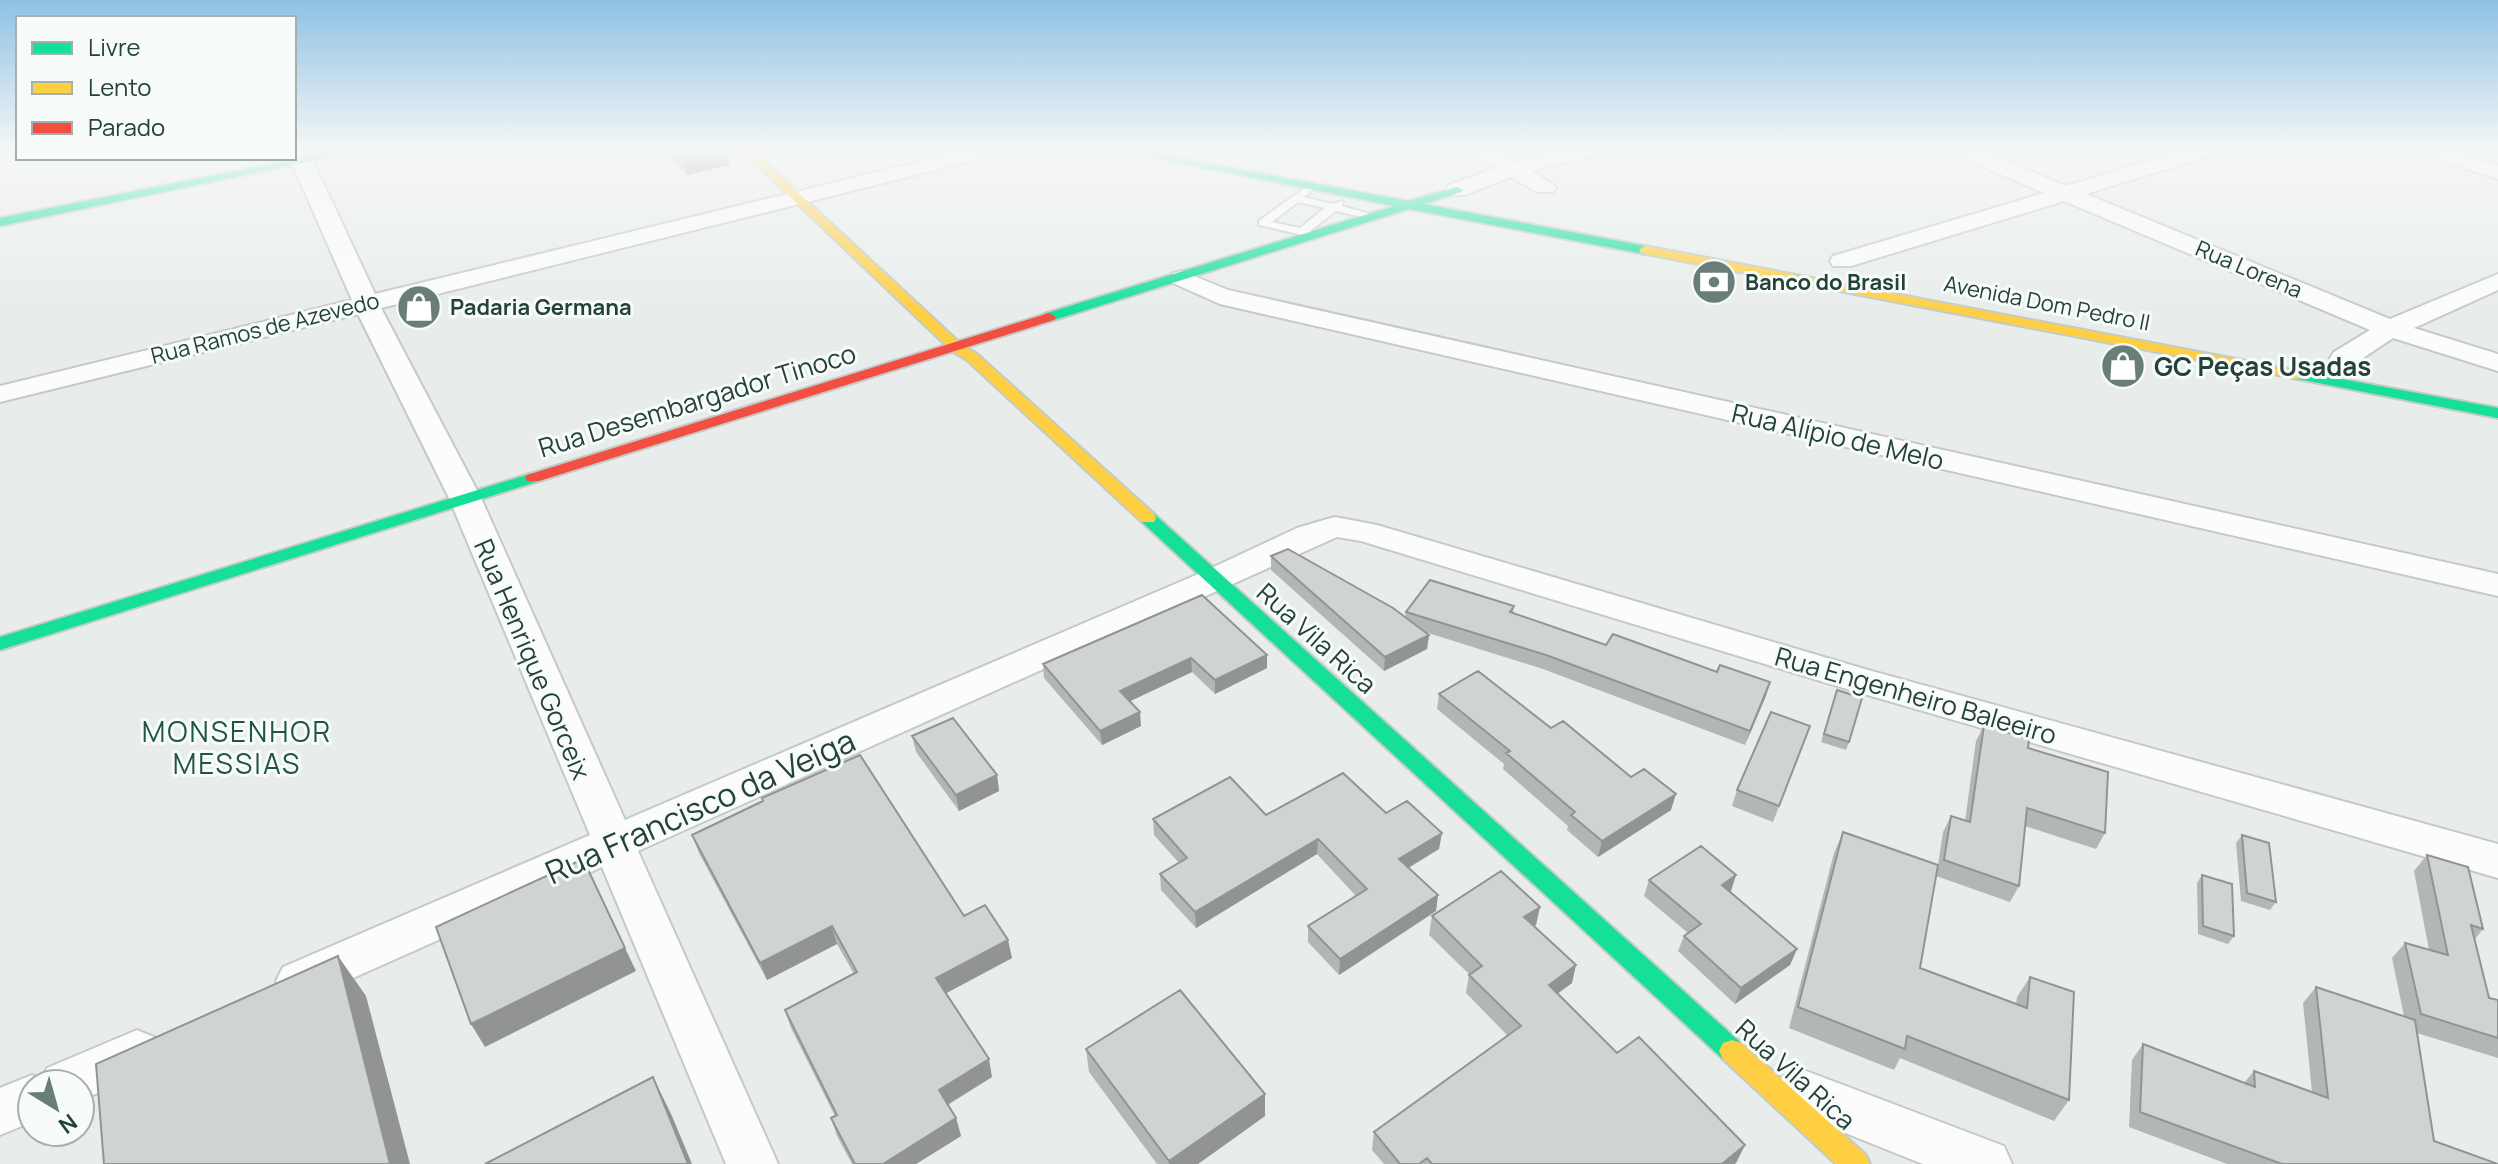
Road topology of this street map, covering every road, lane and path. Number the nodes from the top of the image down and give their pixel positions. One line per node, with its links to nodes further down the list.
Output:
1 (92, 203): 14 (street)
2 (321, 203): 20 (street, Rua Henrique Gorceix)
3 (774, 203): 20 (street, Rua Ramos de Azevedo)
4 (802, 203): 22 (street, Rua Vila Rica)
5 (1288, 203): 15 (lane)
6 (1318, 203): 12 (lane)
7 (1339, 203): 12 (lane)
8 (1405, 203): 11 (street, Avenida Dom Pedro II)
9 (2035, 203): 16 (street)
10 (2091, 203): 21 (street, Rua Lorena)
11 (1408, 204): 13 (street, Rua Desembargador Tinoco); 27 (street, Avenida Dom Pedro II)
12 (1334, 207): 13 (lane); 15 (lane)
13 (1371, 216): 15 (street, Rua Desembargador Tinoco)
14 (0, 222)
15 (1309, 233): 18 (street, Rua Desembargador Tinoco)
16 (1835, 259): 17 (street)
17 (1889, 270)
18 (1182, 278): 22 (street, Rua Desembargador Tinoco); 31 (street, Rua Alípio de Melo)
19 (2498, 281): 21 (street)
20 (366, 303): 26 (street, Rua Ramos de Azevedo); 28 (street, Rua Henrique Gorceix)
21 (2390, 329): 23 (street); 25 (street, Rua Lorena)
22 (957, 348): 28 (street, Rua Desembargador Tinoco); 30 (street, Rua Vila Rica)
23 (2336, 356): 24 (street)
24 (2375, 363)
25 (2498, 363)
26 (0, 394)
27 (2498, 413)
28 (465, 498): 32 (street, Rua Desembargador Tinoco); 33 (street, Rua Henrique Gorceix)
29 (1335, 527): 30 (street, Rua Francisco da Veiga); 34 (street, Rua Engenheiro Baleeiro)
30 (1215, 580): 33 (street, Rua Francisco da Veiga); 38 (street, Rua Vila Rica)
31 (2498, 585)
32 (0, 644)
33 (612, 844): 35 (street, Rua Francisco da Veiga); 39 (street, Rua Henrique Gorceix)
34 (2498, 861)
35 (266, 996)
36 (180, 1034): 37 (street)
37 (96, 1070)
38 (1759, 1076): 40 (street, Rua Vila Rica); 41 (street)
39 (752, 1164)
40 (1856, 1164)
41 (1986, 1164)

